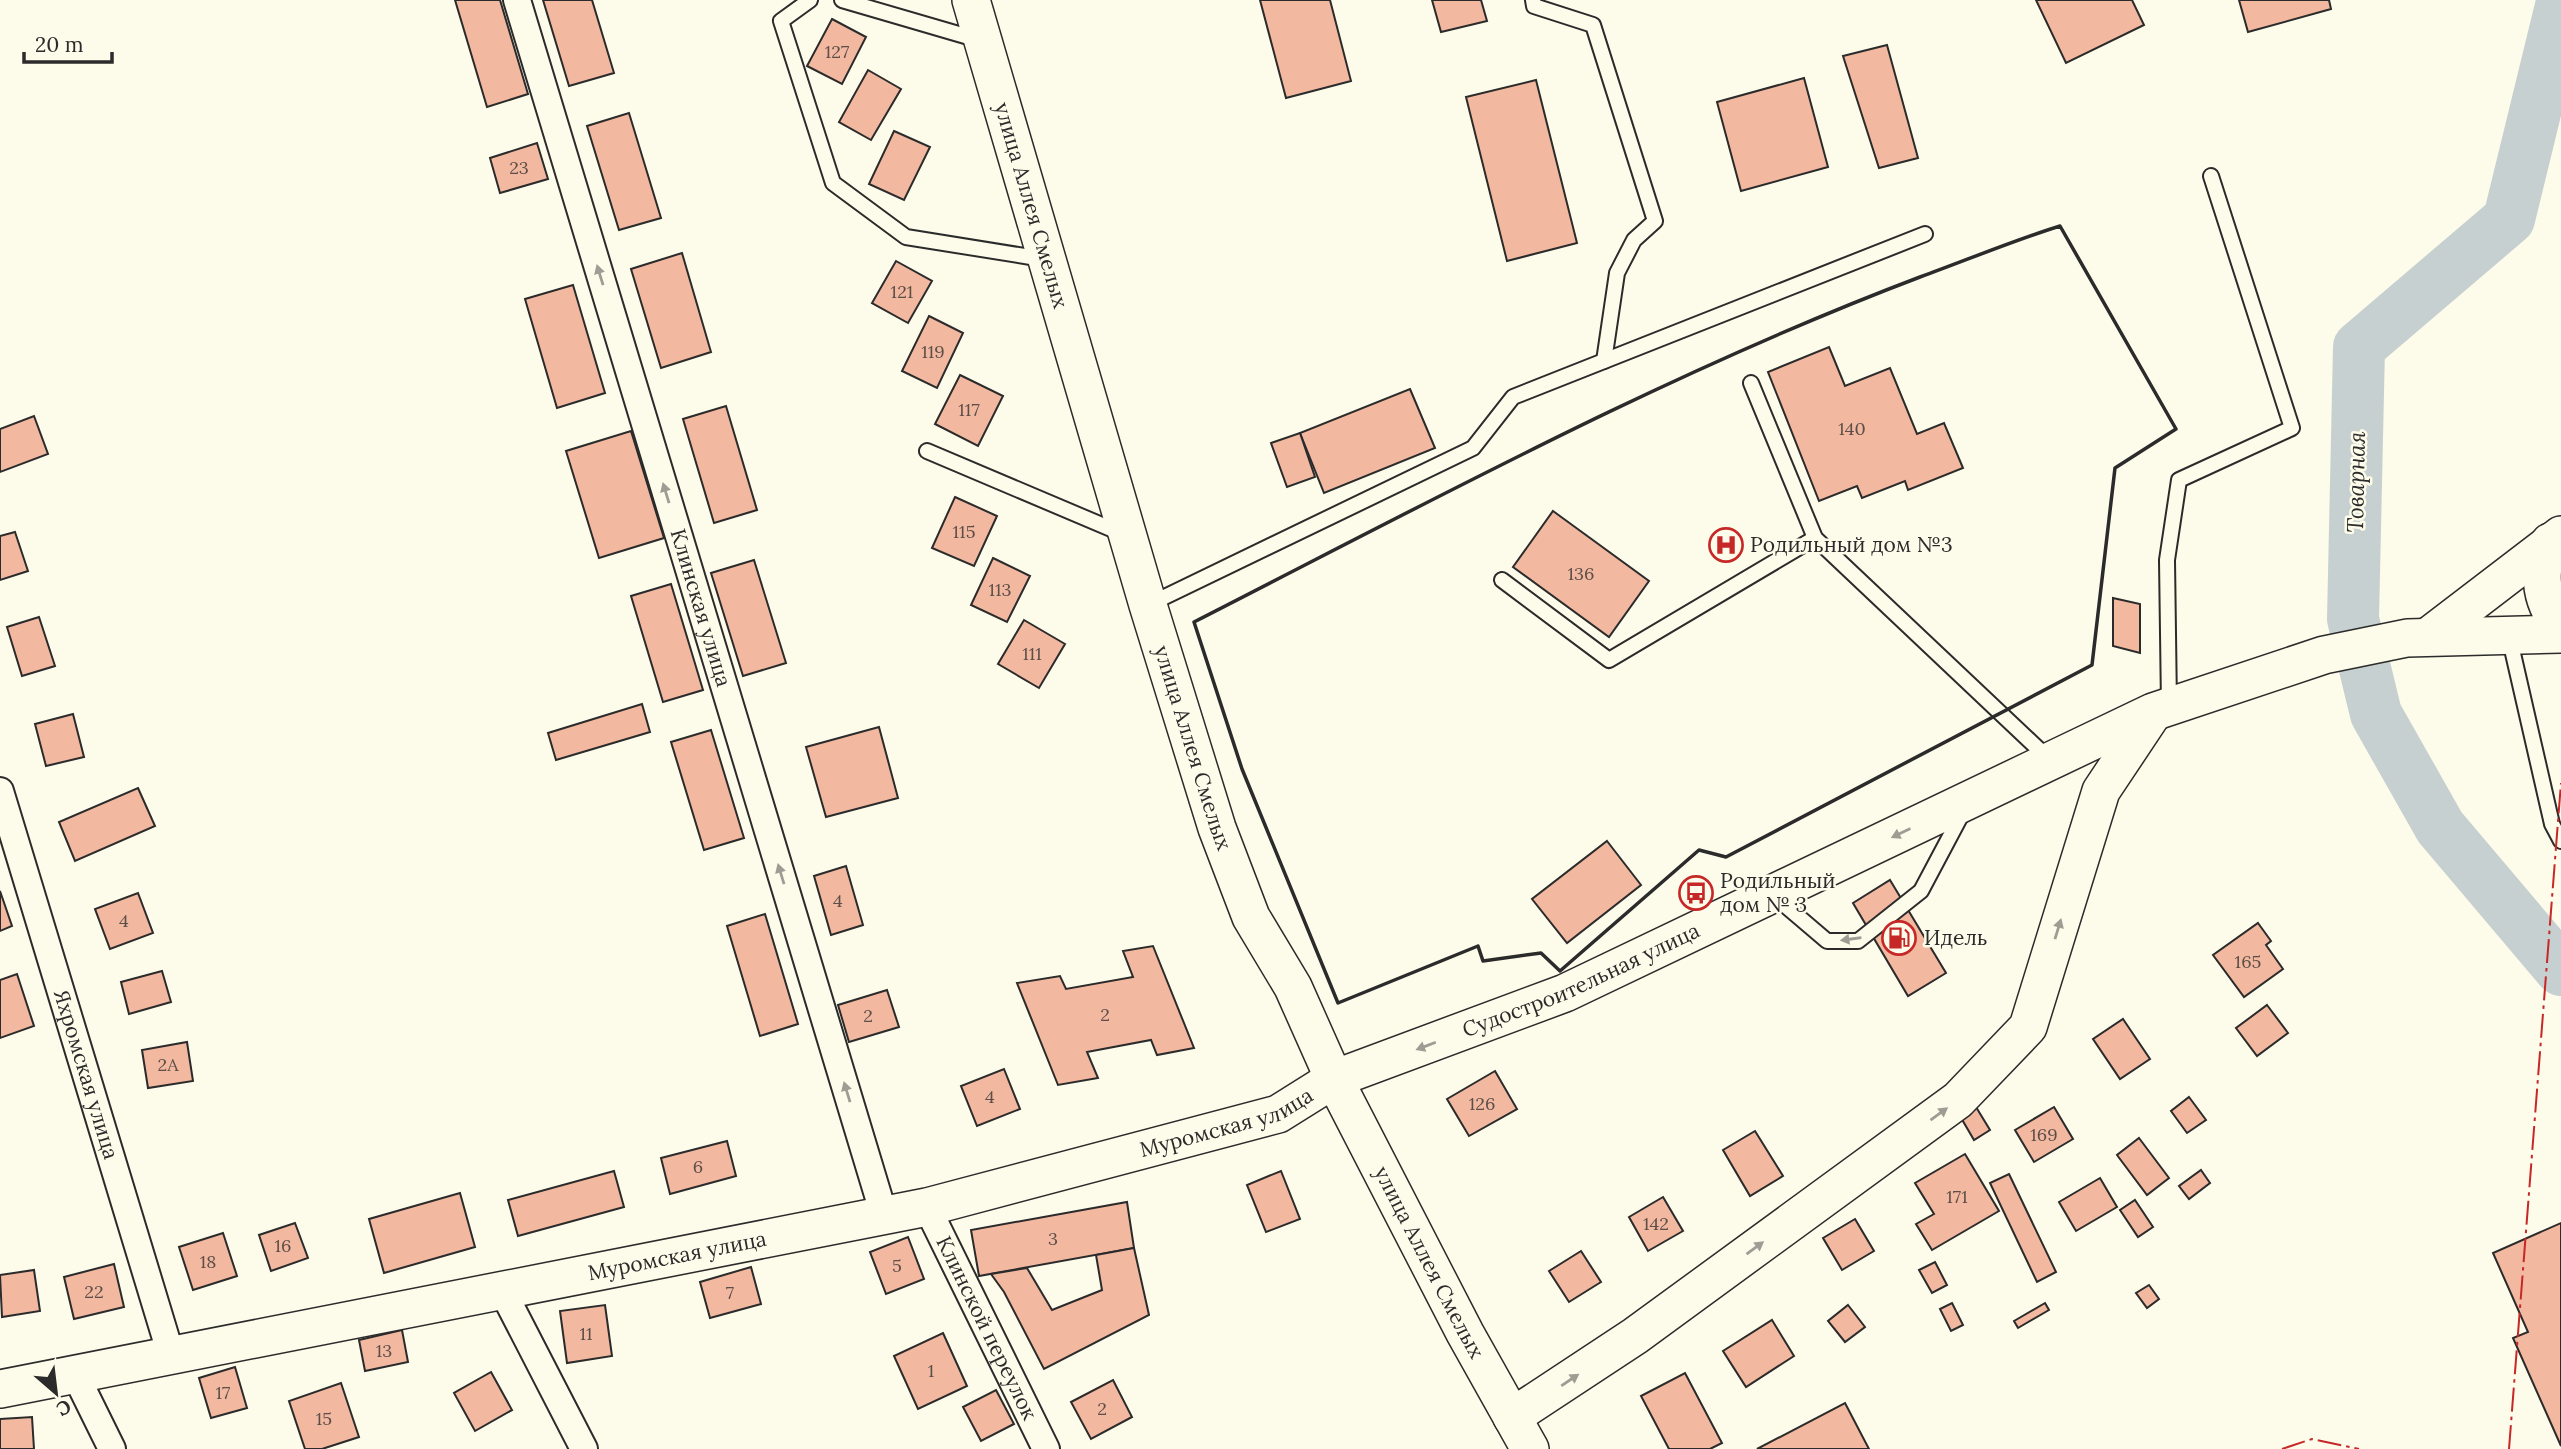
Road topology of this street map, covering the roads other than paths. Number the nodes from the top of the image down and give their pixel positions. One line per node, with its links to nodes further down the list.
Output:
1 (517, 0): 31 (street, Клинская улица, one-way to 1)
2 (810, 0): 9 (lane)
3 (842, 0): 6 (lane)
4 (971, 0): 6 (main road, улица Аллея Смелых)
5 (1532, 0): 10 (lane)
6 (984, 41): 9 (main road, улица Аллея Смелых)
7 (2211, 176): 22 (lane)
8 (1925, 234): 10 (lane)
9 (1047, 260): 13 (main road, улица Аллея Смелых)
10 (1604, 361): 17 (lane)
11 (1751, 383): 14 (lane)
12 (927, 451): 13 (lane)
13 (1128, 536): 17 (main road, улица Аллея Смелых)
14 (1815, 538): 16 (lane); 23 (lane)
15 (2556, 539): 18 (main road); 21 (main road)
16 (1502, 580)
17 (1148, 605): 29 (main road, улица Аллея Смелых)
18 (2561, 627)
19 (2509, 634): 20 (main road, Судостроительная улица); 21 (main road, Судостроительная улица); 27 (lane)
20 (2561, 634)
21 (2418, 637): 22 (main road, Судостроительная улица)
22 (2161, 710): 23 (main road, Судостроительная улица); 25 (main road)
23 (2051, 761): 25 (main road); 26 (main road, Судостроительная улица)
24 (0, 791): 33 (street, Яхромская улица)
25 (2101, 791): 36 (main road, one-way to 25)
26 (1970, 800): 28 (main road, Судостроительная улица, one-way to 28); 28 (lane, one-way to 28)
27 (2561, 841)
28 (1773, 895): 29 (main road, Судостроительная улица, one-way to 29)
29 (1334, 1079): 30 (main road, Муромская улица); 36 (main road, улица Аллея Смелых)
30 (927, 1207): 31 (main road, Муромская улица); 39 (street, Клинской переулок)
31 (884, 1215): 32 (main road, Муромская улица)
32 (502, 1290): 33 (main road, Муромская улица); 38 (street)
33 (171, 1355): 34 (main road, Муромская улица)
34 (75, 1374): 35 (main road, Муромская улица); 37 (street)
35 (2, 1388)
36 (1512, 1417): 40 (main road, улица Аллея Смелых)
37 (112, 1449)
38 (584, 1449)
39 (1046, 1449)
40 (1530, 1449)

